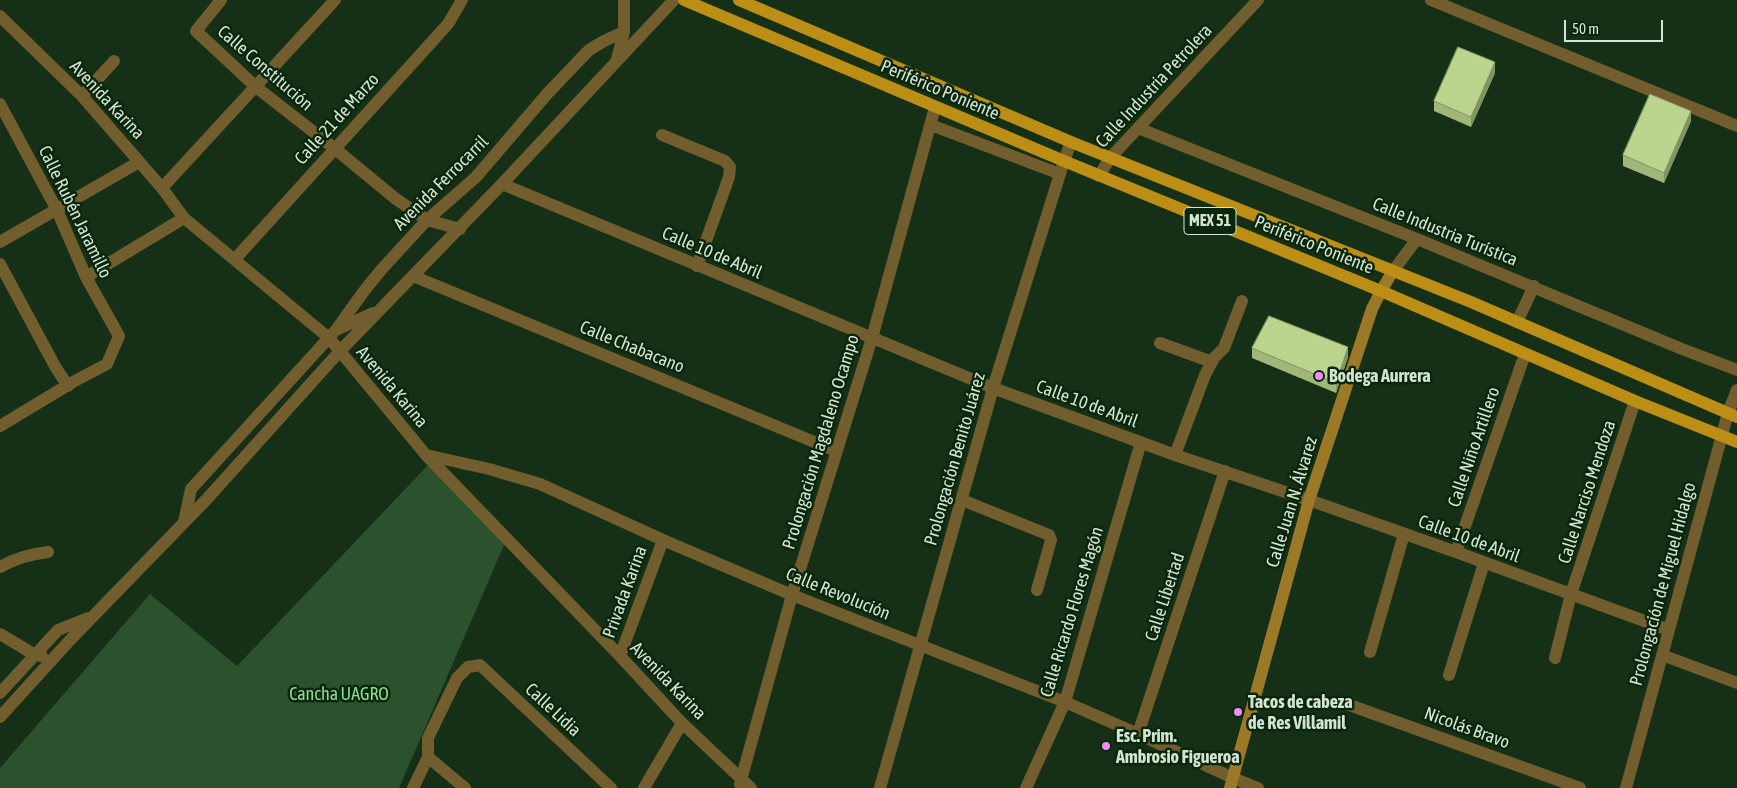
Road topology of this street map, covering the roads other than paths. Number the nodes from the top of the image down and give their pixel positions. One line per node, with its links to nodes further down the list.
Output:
1 (222, 0): 14 (street, Calle Constitución)
2 (335, 0): 14 (street)
3 (462, 0): 23 (street, Calle 21 de Marzo)
4 (624, 0): 11 (street)
5 (674, 0): 13 (street)
6 (684, 0): 17 (main road, Periférico Poniente / MEX 51)
7 (739, 0): 22 (main road, Periférico Poniente / MEX 51)
8 (1258, 0): 20 (street, Calle Industria Petrolera)
9 (1431, 0): 19 (street)
10 (0, 16): 15 (street, Avenida Karina)
11 (624, 32): 13 (street); 33 (street, Avenida Ferrocarril)
12 (114, 61): 15 (street)
13 (616, 62): 29 (street)
14 (256, 87): 23 (street, Calle Constitución); 30 (street)
15 (82, 96): 26 (street, Avenida Karina)
16 (0, 104): 31 (street, Calle Rubén Jaramillo)
17 (935, 107): 18 (street, Prolongación Magdaleno Ocampo); 25 (main road, Periférico Poniente / MEX 51)
18 (930, 125): 27 (street); 49 (street, Prolongación Magdaleno Ocampo)
19 (1737, 126)
20 (1138, 128): 24 (street, Calle Industria Petrolera); 35 (street, Calle Industria Turística)
21 (662, 135): 39 (street)
22 (1071, 142): 24 (main road, Periférico Poniente / MEX 51); 25 (street, Prolongación Benito Juárez)
23 (334, 148): 33 (street, Calle Constitución); 37 (street, Calle 21 de Marzo)
24 (1110, 158): 28 (street, Calle Industria Petrolera); 40 (main road, Periférico Poniente / MEX 51)
25 (1064, 161): 27 (street, Prolongación Benito Juárez); 28 (main road, Periférico Poniente / MEX 51)
26 (139, 162): 30 (street, Avenida Karina); 31 (street)
27 (1060, 174): 56 (street, Prolongación Benito Juárez)
28 (1099, 176): 44 (main road, Periférico Poniente / MEX 51)
29 (502, 184): 34 (street); 39 (street, Calle 10 de Abril)
30 (162, 188): 32 (street, Avenida Karina)
31 (57, 210): 36 (street); 42 (street, Calle Rubén Jaramillo)
32 (184, 218): 37 (street, Avenida Karina); 42 (street)
33 (427, 220): 34 (street, Calle Constitución); 48 (street, Avenida Ferrocarril)
34 (460, 229): 41 (street)
35 (1417, 239): 40 (street, Calle Juan N. Álvarez); 43 (street, Calle Industria Turística)
36 (0, 242)
37 (235, 259): 48 (street, Avenida Karina)
38 (0, 264): 55 (street)
39 (697, 266): 49 (street, Calle 10 de Abril)
40 (1393, 271): 44 (main road, Calle Juan N. Álvarez); 47 (main road, Periférico Poniente / MEX 51)
41 (413, 276): 46 (street); 64 (street, Calle Chabacano)
42 (86, 277): 55 (street, Calle Rubén Jaramillo)
43 (1534, 286): 47 (street); 54 (street, Calle Industria Turística)
44 (1381, 291): 52 (main road, Periférico Poniente / MEX 51); 69 (main road, Calle Juan N. Álvarez)
45 (1242, 301): 53 (street)
46 (382, 308): 48 (street); 51 (street)
47 (1517, 322): 59 (main road, Periférico Poniente / MEX 51)
48 (332, 334): 51 (street, Avenida Karina); 70 (street, Avenida Ferrocarril)
49 (872, 338): 56 (street, Calle 10 de Abril); 64 (street, Prolongación Magdaleno Ocampo)
50 (1160, 343): 53 (street)
51 (340, 351): 65 (street, Avenida Karina); 70 (street)
52 (1524, 354): 58 (main road, Periférico Poniente / MEX 51); 74 (street, Calle Niño Artillero)
53 (1212, 362): 66 (street)
54 (1737, 370)
55 (68, 386): 60 (street)
56 (993, 388): 62 (street, Calle 10 de Abril); 68 (street, Prolongación Benito Juárez)
57 (1737, 390): 59 (street, Prolongación de Miguel Hidalgo)
58 (1635, 401): 61 (main road, Periférico Poniente / MEX 51); 78 (street, Calle Narciso Mendoza)
59 (1732, 415): 61 (street, Prolongación de Miguel Hidalgo)
60 (0, 426)
61 (1722, 435): 63 (main road, Periférico Poniente / MEX 51); 81 (street, Prolongación de Miguel Hidalgo)
62 (1141, 442): 66 (street, Calle 10 de Abril); 93 (street, Calle Ricardo Flores Magón)
63 (1737, 442)
64 (836, 451): 79 (street, Prolongación Magdaleno Ocampo)
65 (426, 455): 72 (street, Calle Revolución); 87 (street, Avenida Karina)
66 (1175, 455): 67 (street, Calle 10 de Abril)
67 (1225, 471): 69 (street, Calle 10 de Abril); 97 (street, Calle Libertad)
68 (962, 500): 77 (street); 83 (street, Prolongación Benito Juárez)
69 (1310, 500): 71 (street, Calle 10 de Abril); 99 (main road, Calle Juan N. Álvarez)
70 (184, 522): 80 (street)
71 (1404, 534): 74 (street, Calle 10 de Abril); 84 (street)
72 (663, 540): 79 (street, Calle Revolución); 87 (street, Privada Karina)
73 (48, 552): 76 (street)
74 (1456, 552): 75 (street, Calle 10 de Abril)
75 (1484, 563): 78 (street, Calle 10 de Abril); 90 (street)
76 (0, 567)
77 (1037, 590)
78 (1571, 594): 81 (street, Calle 10 de Abril); 88 (street, Calle Narciso Mendoza)
79 (792, 595): 83 (street, Calle Revolución); 100 (street, Prolongación Magdaleno Ocampo)
80 (93, 616): 85 (street); 89 (street)
81 (1670, 630): 86 (street, Prolongación de Miguel Hidalgo)
82 (0, 634): 85 (street)
83 (919, 645): 93 (street, Calle Revolución); 105 (street, Prolongación Benito Juárez)
84 (1370, 652)
85 (35, 654): 89 (street); 92 (street)
86 (1662, 654): 91 (street); 109 (street, Prolongación de Miguel Hidalgo)
87 (620, 656): 96 (street, Avenida Karina)
88 (1555, 658)
89 (53, 660): 95 (street)
90 (1449, 675)
91 (1737, 683)
92 (0, 693)
93 (1065, 702): 97 (street, Calle Revolución); 106 (street, Calle Ricardo Flores Magón)
94 (1341, 702): 108 (street, Nicolás Bravo)
95 (0, 717)
96 (682, 722): 100 (street, Avenida Karina); 104 (street)
97 (1138, 734): 99 (street, Calle Revolución)
98 (428, 757): 101 (street); 102 (street); 103 (street, Calle Lidia)
99 (1231, 783): 107 (street, Calle Revolución)
100 (743, 785)
101 (413, 788)
102 (465, 788)
103 (611, 788)
104 (644, 788)
105 (880, 788)
106 (1026, 788)
107 (1258, 788)
108 (1580, 788)
109 (1626, 788)

